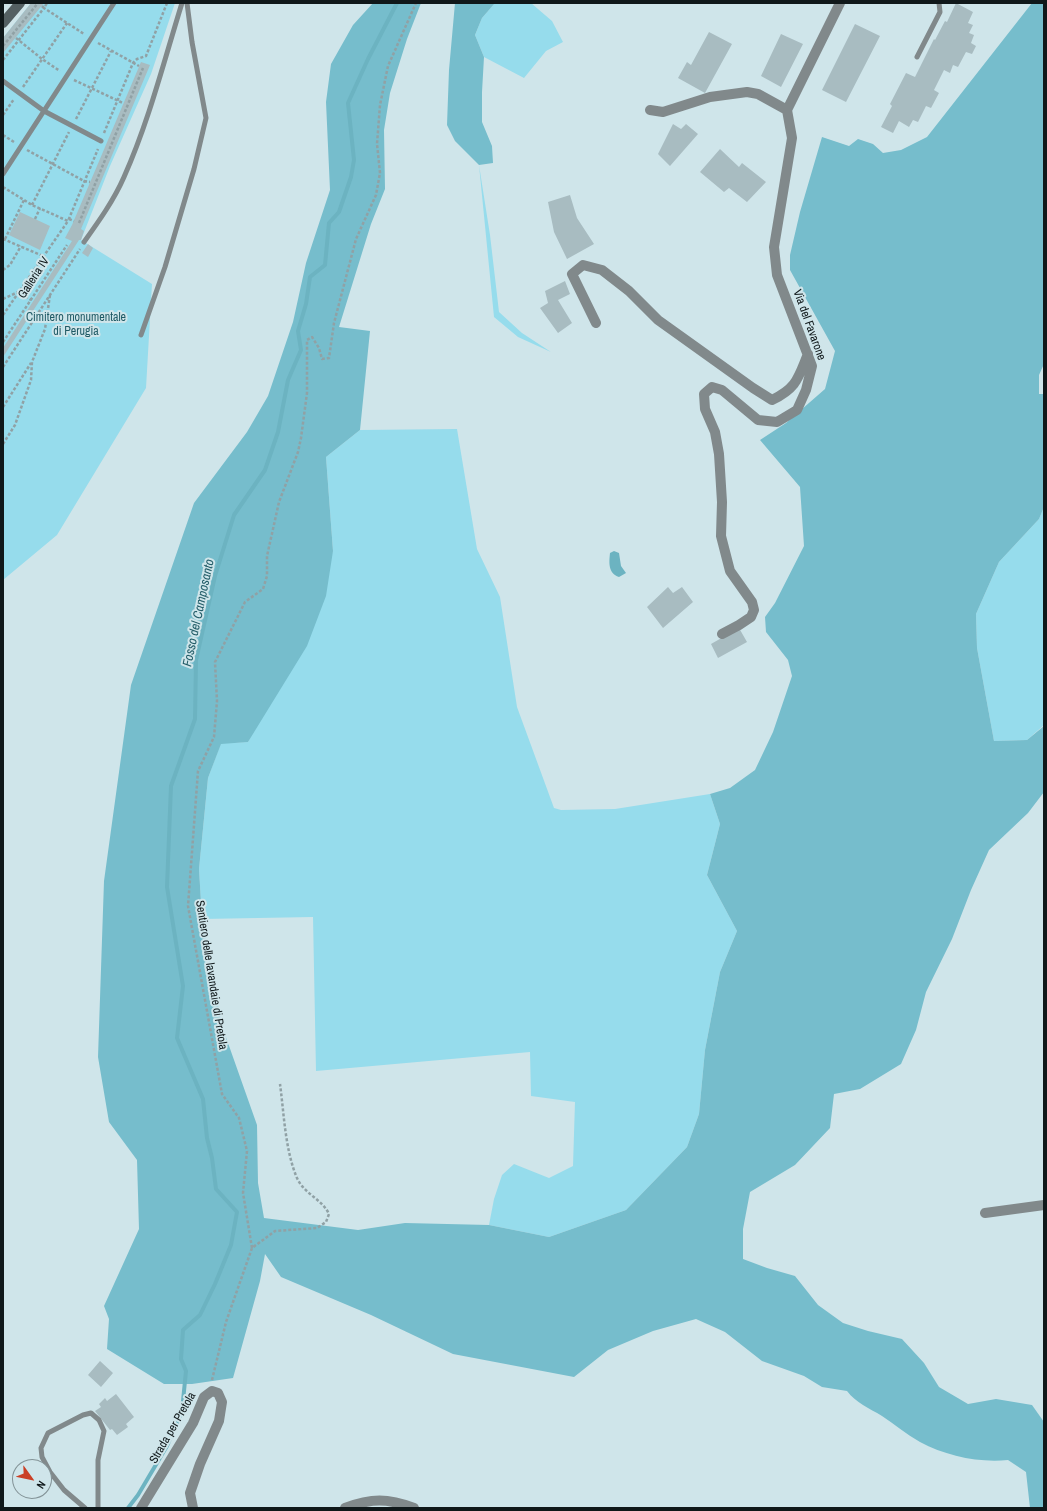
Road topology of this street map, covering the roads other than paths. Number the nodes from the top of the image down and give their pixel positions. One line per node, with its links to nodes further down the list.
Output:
1 (20, 3): 7 (street)
2 (114, 3): 12 (lane)
3 (182, 3): 15 (lane)
4 (187, 3): 17 (lane)
5 (840, 3): 11 (street)
6 (939, 3): 8 (lane)
7 (3, 24)
8 (917, 58)
9 (3, 81): 12 (lane)
10 (650, 110): 11 (street)
11 (787, 110): 18 (street, Via del Favarone)
12 (44, 111): 13 (lane); 14 (lane)
13 (101, 141)
14 (3, 174)
15 (84, 242)
16 (596, 323): 18 (street)
17 (141, 335)
18 (808, 354): 19 (street, Via del Favarone)
19 (722, 634)
20 (1044, 1205): 21 (street)
21 (985, 1213)
22 (85, 1508): 23 (lane)
23 (98, 1508)
24 (141, 1508): 25 (street, Strada per Pretola)
25 (193, 1508)
26 (345, 1508): 27 (street)
27 (414, 1508)

